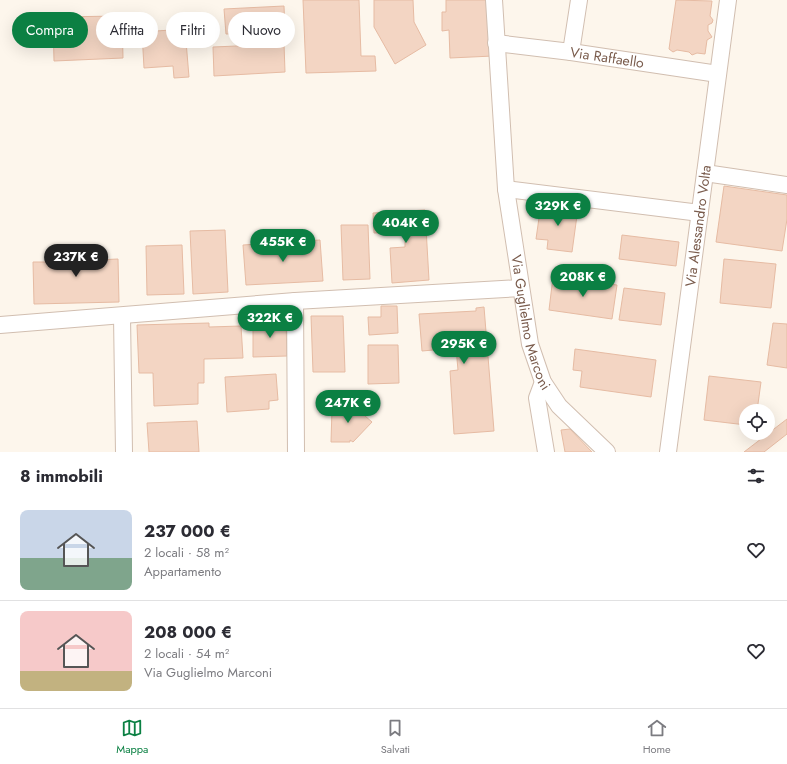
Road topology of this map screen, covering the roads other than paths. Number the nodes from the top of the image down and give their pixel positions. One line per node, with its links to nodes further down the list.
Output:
1 (494, 0): 4 (street, Via Guglielmo Marconi)
2 (579, 0): 5 (street)
3 (728, 0): 6 (street, Via Alessandro Volta)
4 (496, 43): 5 (street, Via Raffaello); 9 (street, Via Guglielmo Marconi)
5 (571, 52): 6 (street, Via Raffaello)
6 (718, 74): 7 (street, Via Alessandro Volta)
7 (705, 173): 8 (street); 10 (street, Via Alessandro Volta)
8 (787, 185)
9 (506, 189): 10 (street); 11 (street, Via Guglielmo Marconi)
10 (700, 213): 20 (street, Via Alessandro Volta)
11 (520, 288): 12 (street); 15 (street, Via Guglielmo Marconi)
12 (296, 301): 13 (street); 17 (street)
13 (122, 316): 14 (street); 16 (street)
14 (0, 325)
15 (543, 382): 18 (street); 19 (street, Via Guglielmo Marconi)
16 (124, 452)
17 (296, 452)
18 (546, 452)
19 (607, 452)
20 (668, 452)

